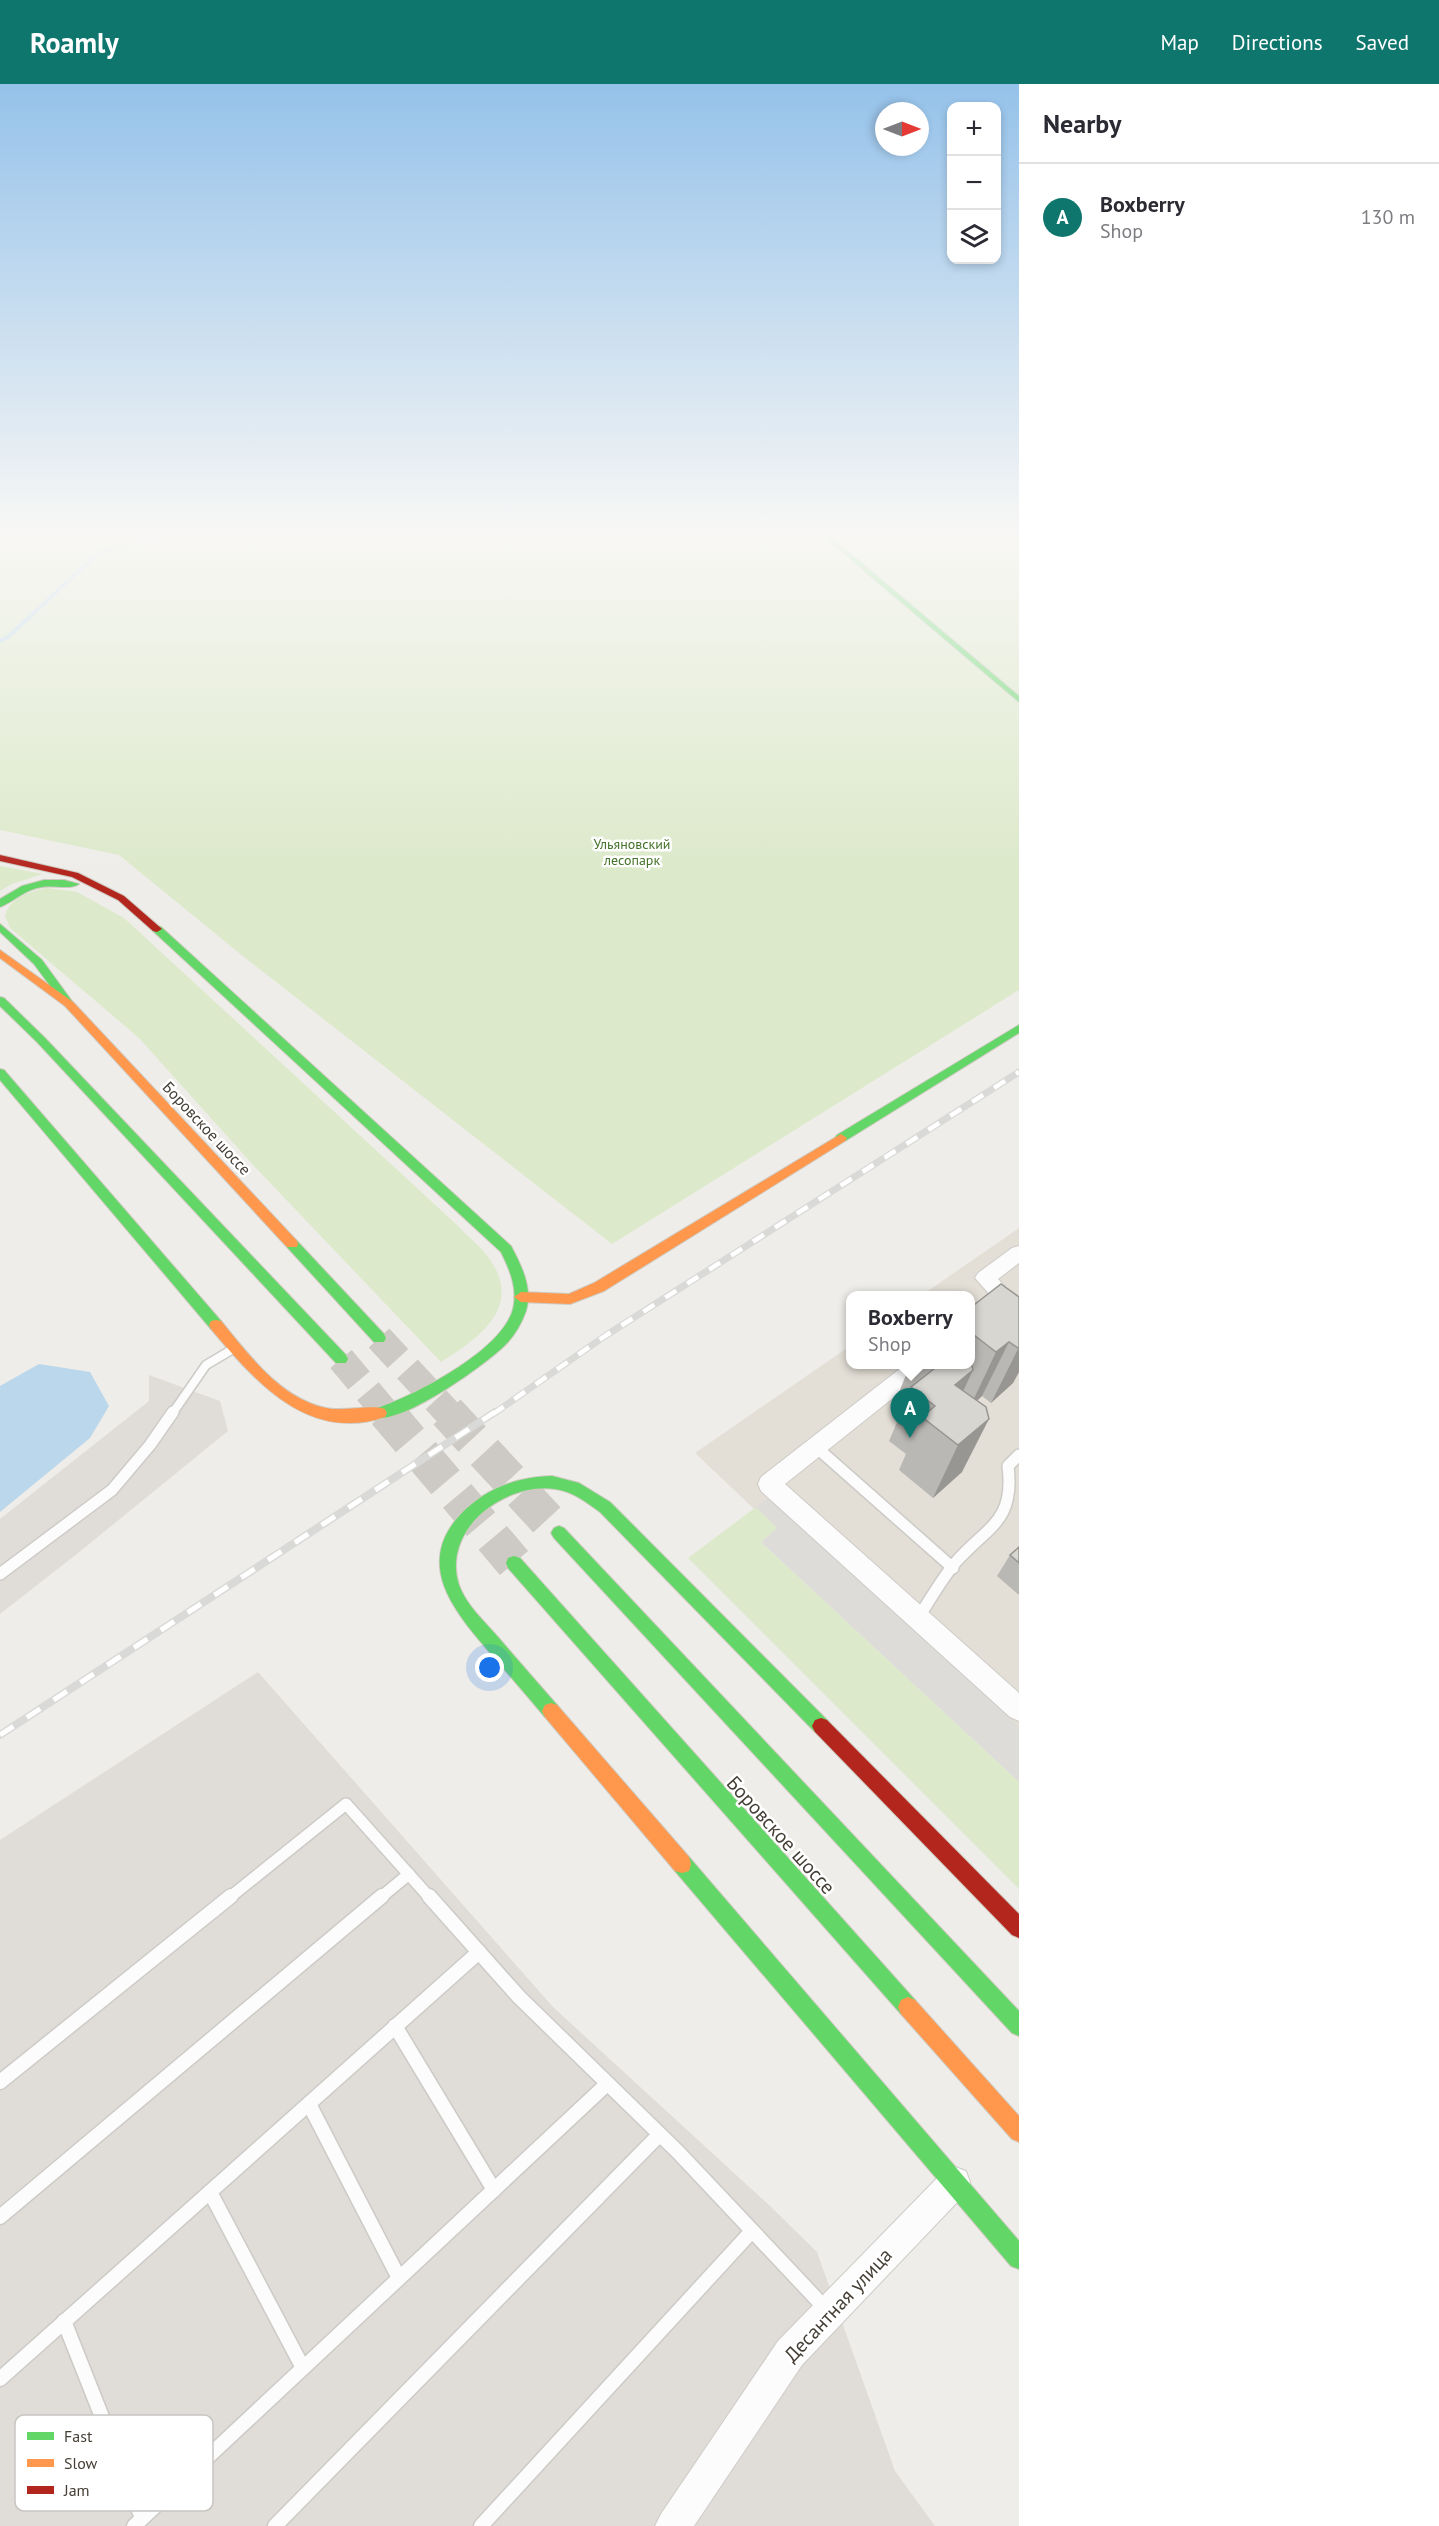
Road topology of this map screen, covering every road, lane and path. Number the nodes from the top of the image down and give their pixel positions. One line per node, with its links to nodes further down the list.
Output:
1 (954, 645): 2 (street)
2 (1019, 700)
3 (0, 858): 5 (street)
4 (0, 904): 5 (street)
5 (134, 909): 13 (street)
6 (0, 927): 9 (street)
7 (0, 953): 9 (street, Боровское шоссе)
8 (0, 999): 17 (street)
9 (69, 1004): 15 (street, Боровское шоссе)
10 (1019, 1028): 13 (street)
11 (0, 1073): 16 (street)
12 (1019, 1253): 14 (street)
13 (521, 1297): 16 (street)
14 (975, 1323)
15 (379, 1338)
16 (235, 1348): 24 (lane)
17 (340, 1359)
18 (916, 1369): 19 (street)
19 (816, 1447): 23 (lane); 25 (street)
20 (1019, 1455): 23 (lane)
21 (559, 1533): 31 (street)
22 (514, 1563): 35 (street, Боровское шоссе)
23 (953, 1568): 25 (lane)
24 (0, 1574)
25 (918, 1618): 26 (street)
26 (1019, 1709)
27 (409, 1874): 29 (lane); 32 (lane); 40 (lane)
28 (1019, 1928): 37 (street)
29 (479, 1952): 30 (lane); 33 (lane)
30 (395, 2026): 34 (lane); 38 (lane)
31 (1019, 2026)
32 (0, 2082)
33 (608, 2084): 36 (lane); 38 (lane)
34 (309, 2104): 39 (lane); 43 (lane)
35 (1019, 2132)
36 (659, 2135): 41 (lane); 52 (lane)
37 (955, 2182): 42 (street); 44 (street, Десантная улица)
38 (494, 2190): 43 (lane)
39 (210, 2192): 45 (lane); 46 (lane)
40 (0, 2217)
41 (752, 2231): 44 (lane); 53 (lane)
42 (1019, 2258)
43 (399, 2278): 46 (lane)
44 (829, 2312): 54 (street, Десантная улица)
45 (64, 2321): 47 (lane); 48 (lane)
46 (303, 2368): 49 (lane)
47 (0, 2379)
48 (99, 2415)
49 (213, 2452)
50 (150, 2511): 51 (lane)
51 (138, 2522)
52 (275, 2526)
53 (481, 2526)
54 (673, 2526)

